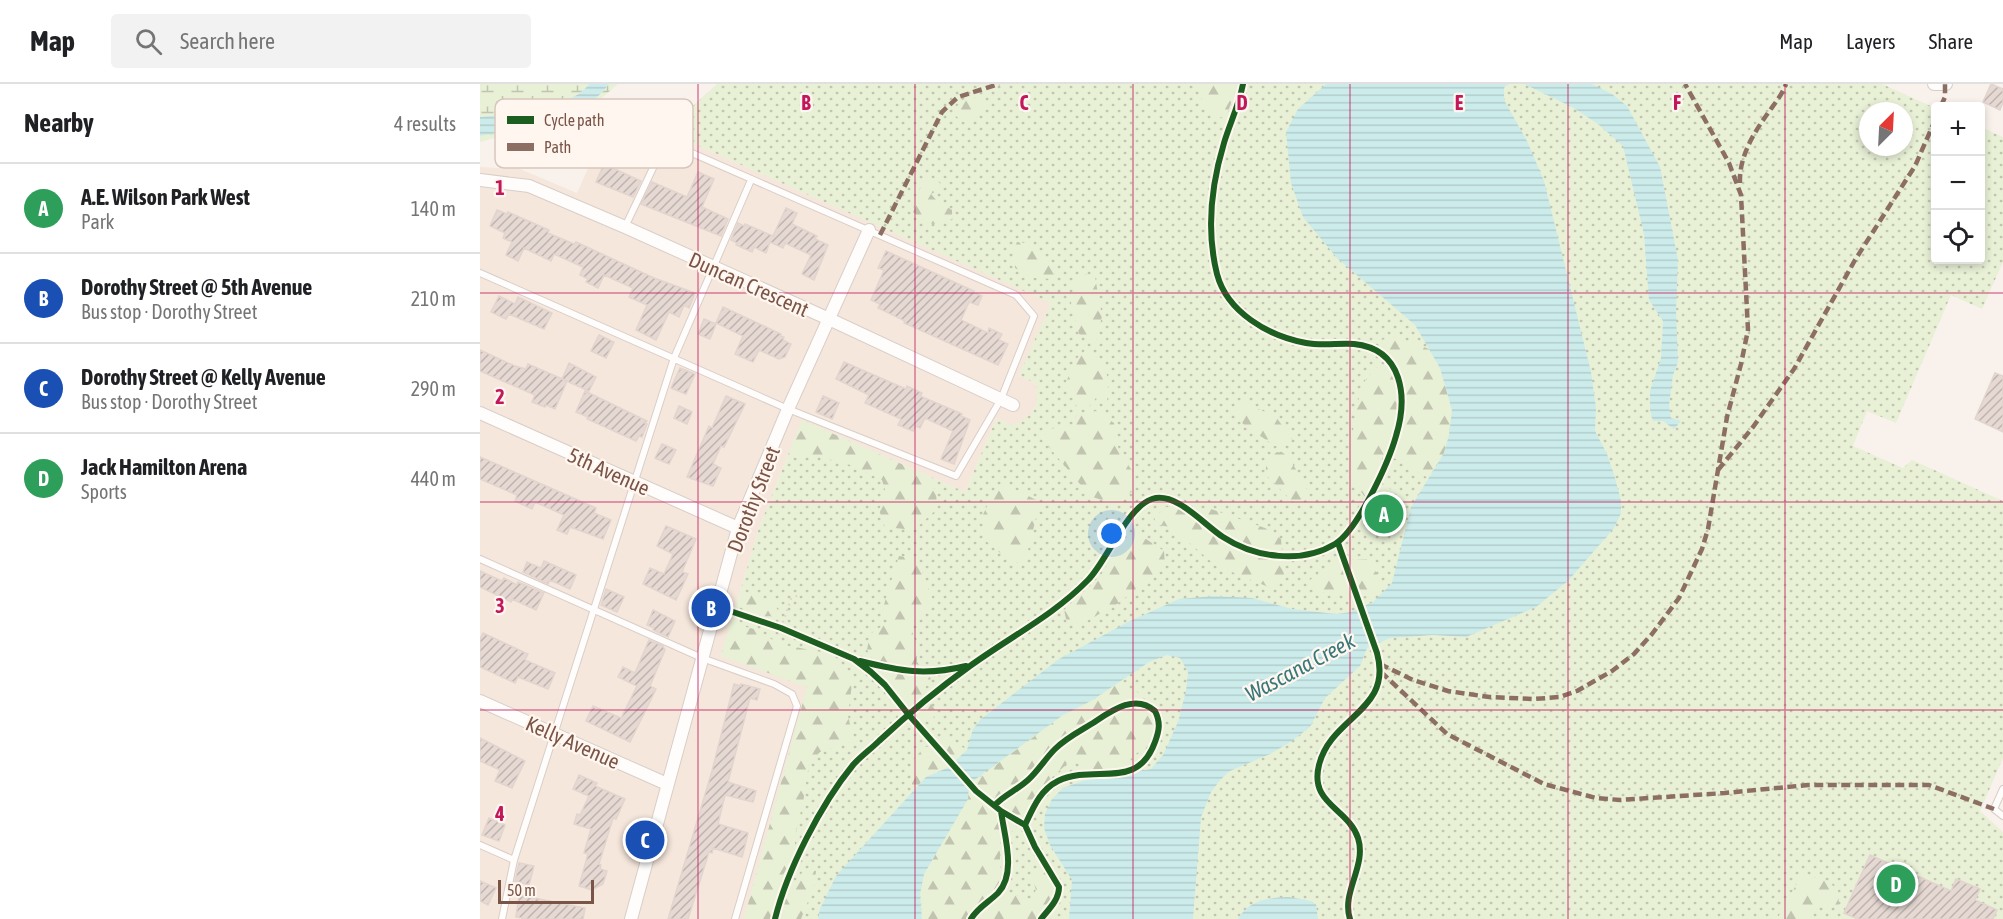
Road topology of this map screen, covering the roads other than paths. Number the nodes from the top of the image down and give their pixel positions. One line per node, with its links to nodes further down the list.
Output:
1 (1934, 84): 2 (street)
2 (1946, 84)
3 (693, 154): 6 (lane)
4 (653, 168): 7 (lane)
5 (480, 180): 7 (street, Duncan Crescent)
6 (751, 180): 8 (lane); 9 (lane)
7 (625, 227): 9 (street, Duncan Crescent)
8 (869, 230): 11 (street, Dorothy Street); 13 (lane)
9 (713, 268): 11 (street, Duncan Crescent); 12 (lane)
10 (480, 273): 12 (lane)
11 (829, 319): 13 (street, Duncan Crescent); 15 (street, Dorothy Street)
12 (674, 358): 15 (lane); 17 (lane)
13 (1001, 399): 14 (street, Duncan Crescent); 15 (lane)
14 (1014, 405)
15 (788, 409): 18 (street, Dorothy Street)
16 (480, 413): 17 (street, 5th Avenue)
17 (635, 482): 18 (street, 5th Avenue); 20 (lane)
18 (738, 528): 21 (street, Dorothy Street)
19 (480, 559): 20 (lane)
20 (592, 609): 21 (lane); 23 (lane)
21 (702, 658): 24 (street, Dorothy Street); 31 (lane)
22 (480, 701): 23 (street, Kelly Avenue)
23 (554, 733): 24 (street, Kelly Avenue); 28 (lane)
24 (667, 784): 30 (street, Dorothy Street)
25 (2003, 789): 26 (lane)
26 (2003, 816)
27 (480, 845): 28 (lane)
28 (514, 860): 29 (lane)
29 (502, 919)
30 (631, 919)
31 (735, 919)

